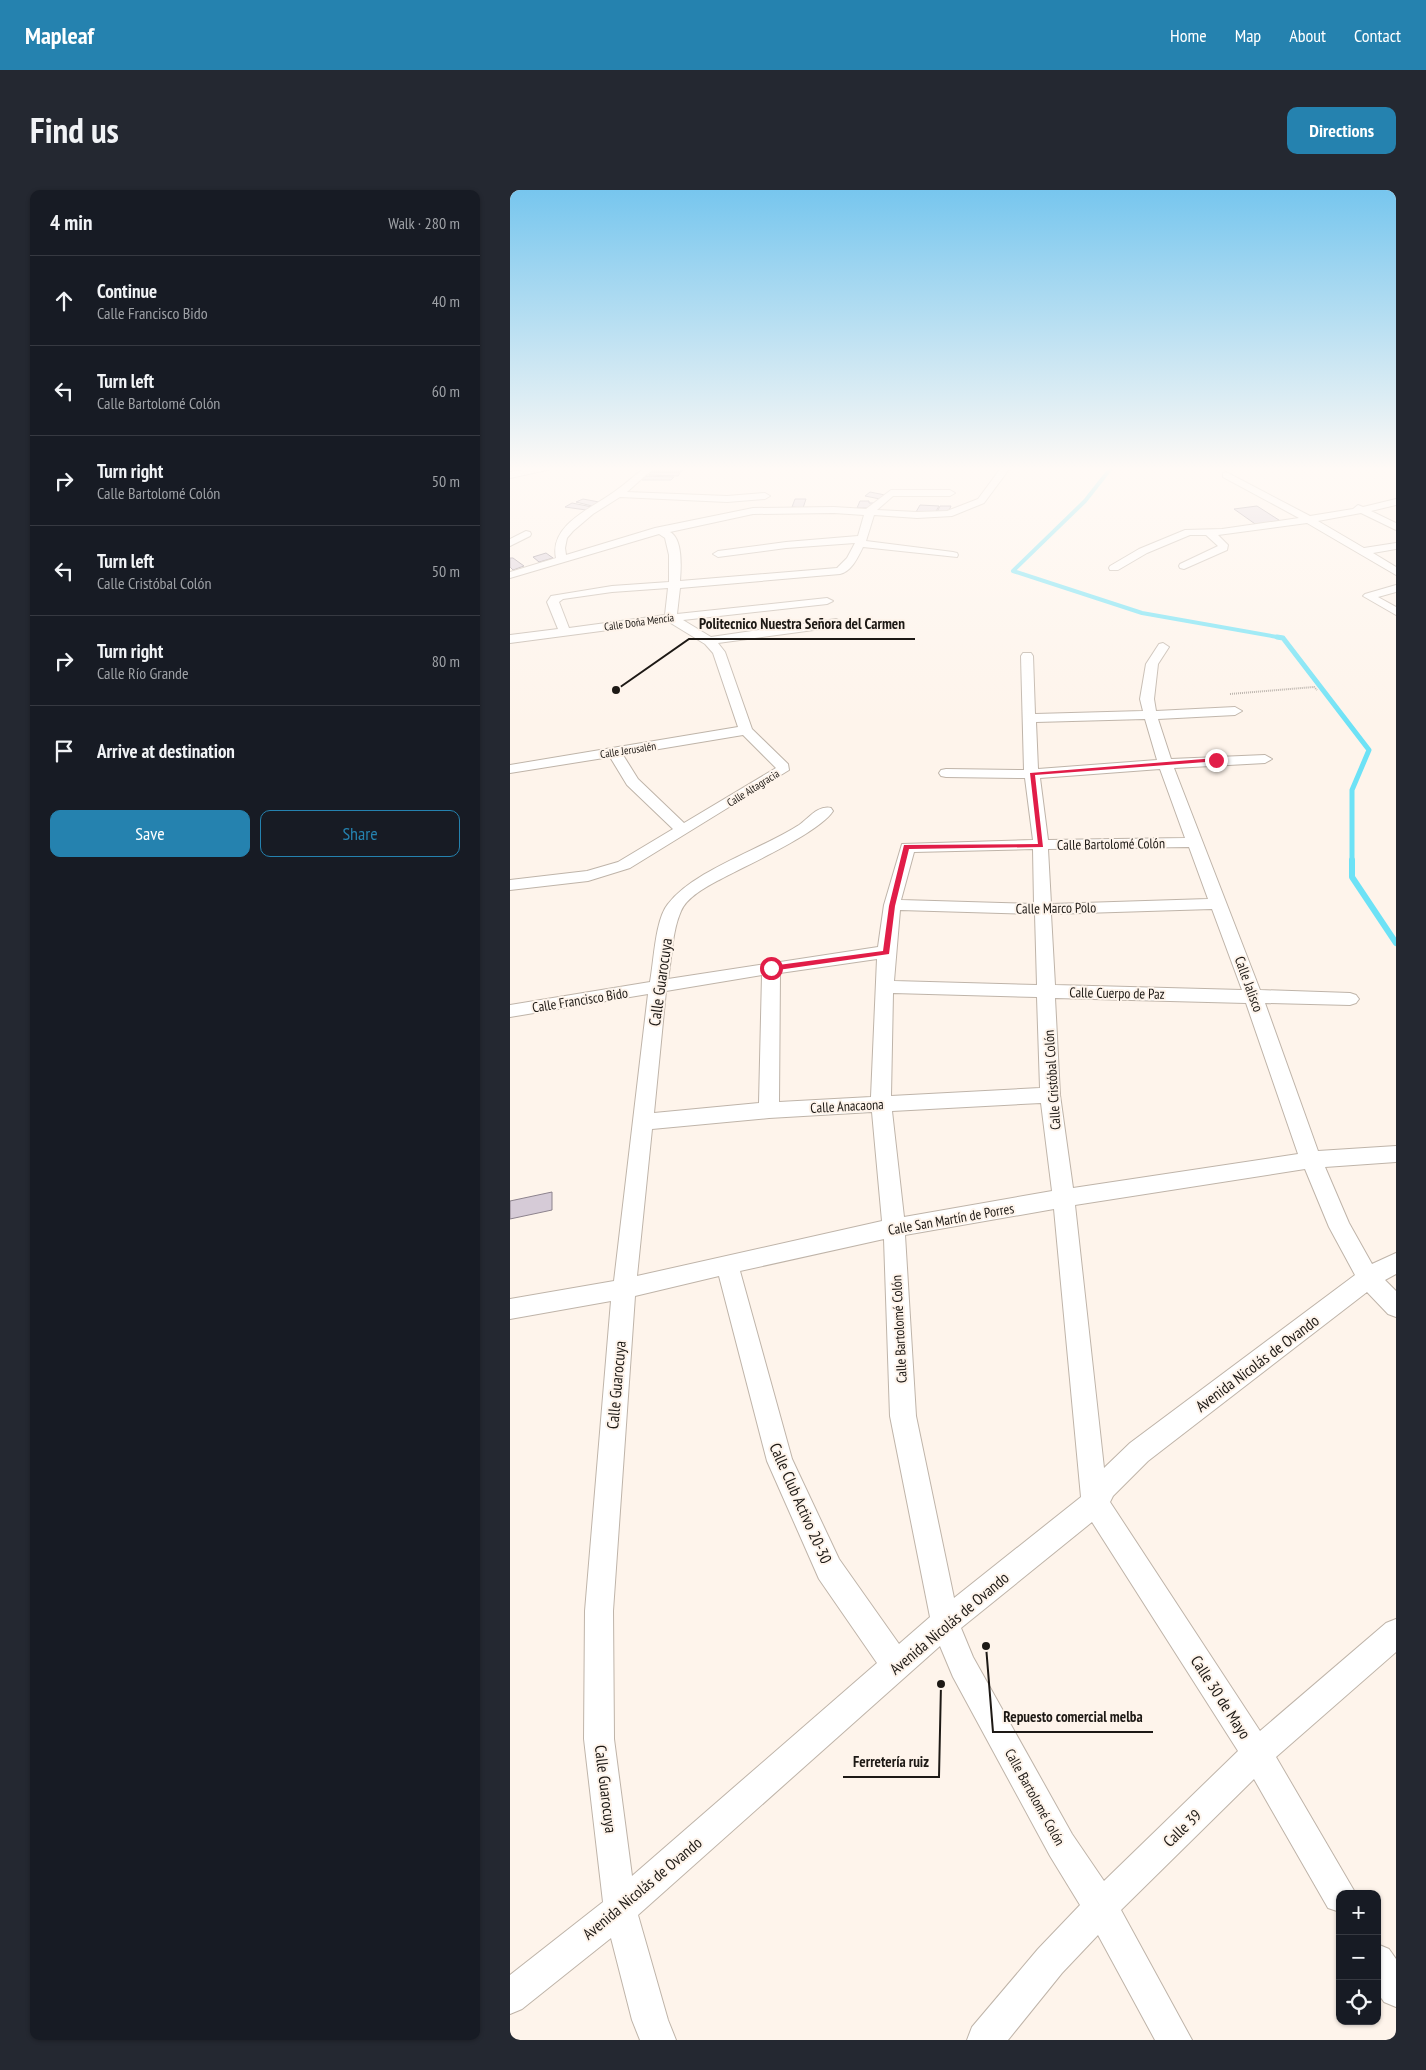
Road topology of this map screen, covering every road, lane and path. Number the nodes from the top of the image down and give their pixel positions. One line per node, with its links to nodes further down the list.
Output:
1 (560, 554): 10 (street)
2 (575, 554): 10 (street)
3 (674, 554): 15 (street)
4 (854, 554): 15 (street)
5 (949, 554): 9 (street)
6 (1137, 554): 12 (street)
7 (1209, 554): 11 (street)
8 (1366, 554): 13 (street)
9 (953, 555)
10 (562, 558): 14 (street)
11 (1184, 566)
12 (1114, 568)
13 (1396, 572)
14 (510, 575)
15 (674, 586): 19 (street); 21 (street)
16 (1396, 588): 18 (street)
17 (827, 601): 19 (street, Calle Doña Mencía)
18 (1396, 612)
19 (671, 618): 21 (street, Calle Doña Mencía); 23 (street, Calle Altagracia)
20 (836, 623): 23 (street)
21 (565, 632): 22 (street, Calle Doña Mencía)
22 (510, 640)
23 (709, 641): 31 (street, Calle Altagracia)
24 (1164, 647): 29 (street, Calle Jalisco)
25 (1027, 656): 30 (street, Calle Cristóbal Colón)
26 (1317, 690): 27 (path)
27 (1224, 694)
28 (1235, 711): 29 (street)
29 (1150, 715): 30 (street); 34 (street, Calle Jalisco)
30 (1028, 718): 37 (street, Calle Cristóbal Colón)
31 (746, 730): 32 (street, Calle Jerusalén); 39 (street, Calle Altagracia)
32 (614, 752): 35 (street, Calle Jerusalén); 39 (street)
33 (1265, 759): 34 (street)
34 (1165, 763): 37 (street); 40 (street, Calle Jalisco)
35 (510, 769)
36 (946, 773): 37 (street)
37 (1032, 774): 41 (street, Calle Cristóbal Colón)
38 (826, 811): 48 (street, Calle Guarocuya)
39 (683, 830): 42 (street, Calle Altagracia)
40 (1196, 842): 41 (street, Calle Bartolomé Colón); 43 (street, Calle Jalisco)
41 (1041, 846): 44 (street, Calle Bartolomé Colón); 45 (street, Calle Cristóbal Colón)
42 (510, 885)
43 (1219, 904): 45 (street, Calle Marco Polo); 51 (street, Calle Jalisco)
44 (892, 906): 45 (street, Calle Marco Polo); 46 (street, Calle Bartolomé Colón)
45 (1043, 909): 50 (street, Calle Cristóbal Colón)
46 (886, 952): 47 (street, Calle Francisco Bido); 49 (street, Calle Bartolomé Colón)
47 (771, 968): 48 (street, Calle Francisco Bido); 56 (street)
48 (658, 987): 53 (street, Calle Francisco Bido); 57 (street, Calle Guarocuya)
49 (884, 987): 50 (street, Calle Cuerpo de Paz); 55 (street, Calle Bartolomé Colón)
50 (1046, 992): 51 (street, Calle Cuerpo de Paz); 54 (street, Calle Cristóbal Colón)
51 (1253, 996): 52 (street, Calle Cuerpo de Paz); 59 (street, Calle Jalisco)
52 (1350, 999)
53 (510, 1011)
54 (1050, 1095): 55 (street, Calle Anacaona); 60 (street, Calle Cristóbal Colón)
55 (881, 1105): 56 (street, Calle Anacaona); 61 (street, Calle Bartolomé Colón)
56 (769, 1110): 57 (street, Calle Anacaona)
57 (644, 1122): 65 (street, Calle Guarocuya)
58 (1396, 1154): 59 (street, Calle San Martín de Porres)
59 (1311, 1160): 60 (street, Calle San Martín de Porres); 64 (street, Calle Jalisco)
60 (1064, 1198): 61 (street, Calle San Martín de Porres); 68 (street, Calle Cristóbal Colón)
61 (894, 1228): 63 (street, Calle San Martín de Porres); 69 (street, Calle Bartolomé Colón)
62 (1396, 1263): 64 (street, Avenida Nicolás de Ovando)
63 (727, 1264): 65 (street, Calle San Martín de Porres); 71 (street, Calle Club Activo 20-30)
64 (1368, 1278): 66 (street, Calle Jalisco); 68 (street, Avenida Nicolás de Ovando)
65 (624, 1289): 67 (street, Calle San Martín de Porres); 75 (street, Calle Guarocuya)
66 (1396, 1307)
67 (510, 1309)
68 (1095, 1503): 69 (street, Avenida Nicolás de Ovando); 72 (street, Calle 30 de Mayo)
69 (946, 1624): 71 (street, Avenida Nicolás de Ovando); 74 (street, Calle Bartolomé Colón)
70 (1396, 1632): 72 (street, Calle 39)
71 (896, 1667): 75 (street, Avenida Nicolás de Ovando)
72 (1257, 1754): 73 (street, Calle 30 de Mayo); 74 (street, Calle 39)
73 (1336, 1890)
74 (1101, 1907): 80 (street, Calle 39); 81 (street, Calle Bartolomé Colón)
75 (620, 1909): 78 (street, Avenida Nicolás de Ovando); 79 (street, Calle Guarocuya)
76 (1381, 1967): 77 (street)
77 (1396, 1990)
78 (510, 1997)
79 (658, 2040)
80 (985, 2040)
81 (1174, 2040)

